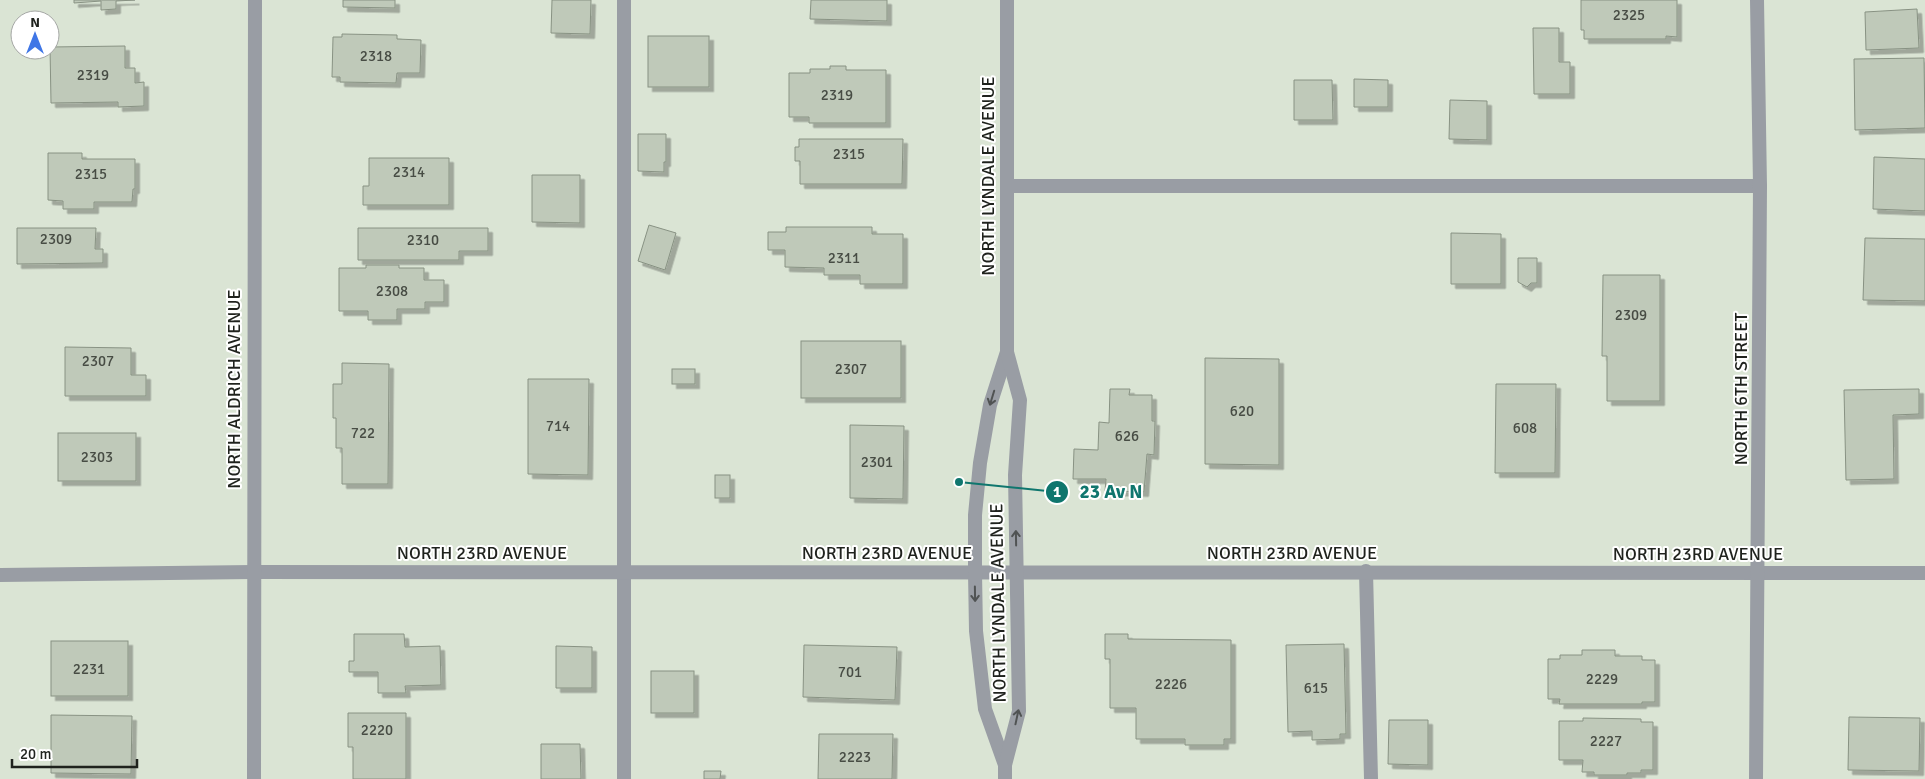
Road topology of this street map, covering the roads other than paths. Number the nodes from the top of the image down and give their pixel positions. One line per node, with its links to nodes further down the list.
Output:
1 (255, 0): 9 (street, NORTH ALDRICH AVENUE)
2 (624, 0): 10 (street)
3 (1007, 0): 5 (street, NORTH LYNDALE AVENUE)
4 (1757, 0): 6 (street, NORTH 6TH STREET)
5 (1007, 186): 6 (street); 7 (street, NORTH LYNDALE AVENUE)
6 (1760, 186): 13 (street, NORTH 6TH STREET)
7 (1007, 352): 11 (street, NORTH LYNDALE AVENUE, one-way to 11); 12 (street, NORTH LYNDALE AVENUE, one-way to 7)
8 (1366, 571): 12 (street, NORTH 23RD AVENUE); 13 (street, NORTH 23RD AVENUE); 20 (street)
9 (253, 572): 10 (street, NORTH 23RD AVENUE); 15 (street, NORTH 23RD AVENUE); 17 (street, NORTH ALDRICH AVENUE)
10 (624, 572): 11 (street, NORTH 23RD AVENUE); 18 (street)
11 (975, 572): 12 (street, NORTH 23RD AVENUE); 16 (street, NORTH LYNDALE AVENUE, one-way to 16)
12 (1016, 572): 16 (street, NORTH LYNDALE AVENUE, one-way to 12)
13 (1759, 573): 14 (street, NORTH 23RD AVENUE); 21 (street, NORTH 6TH STREET)
14 (1925, 573)
15 (0, 575)
16 (1005, 765): 19 (street, NORTH LYNDALE AVENUE)
17 (254, 779)
18 (624, 779)
19 (1005, 779)
20 (1371, 779)
21 (1756, 779)

